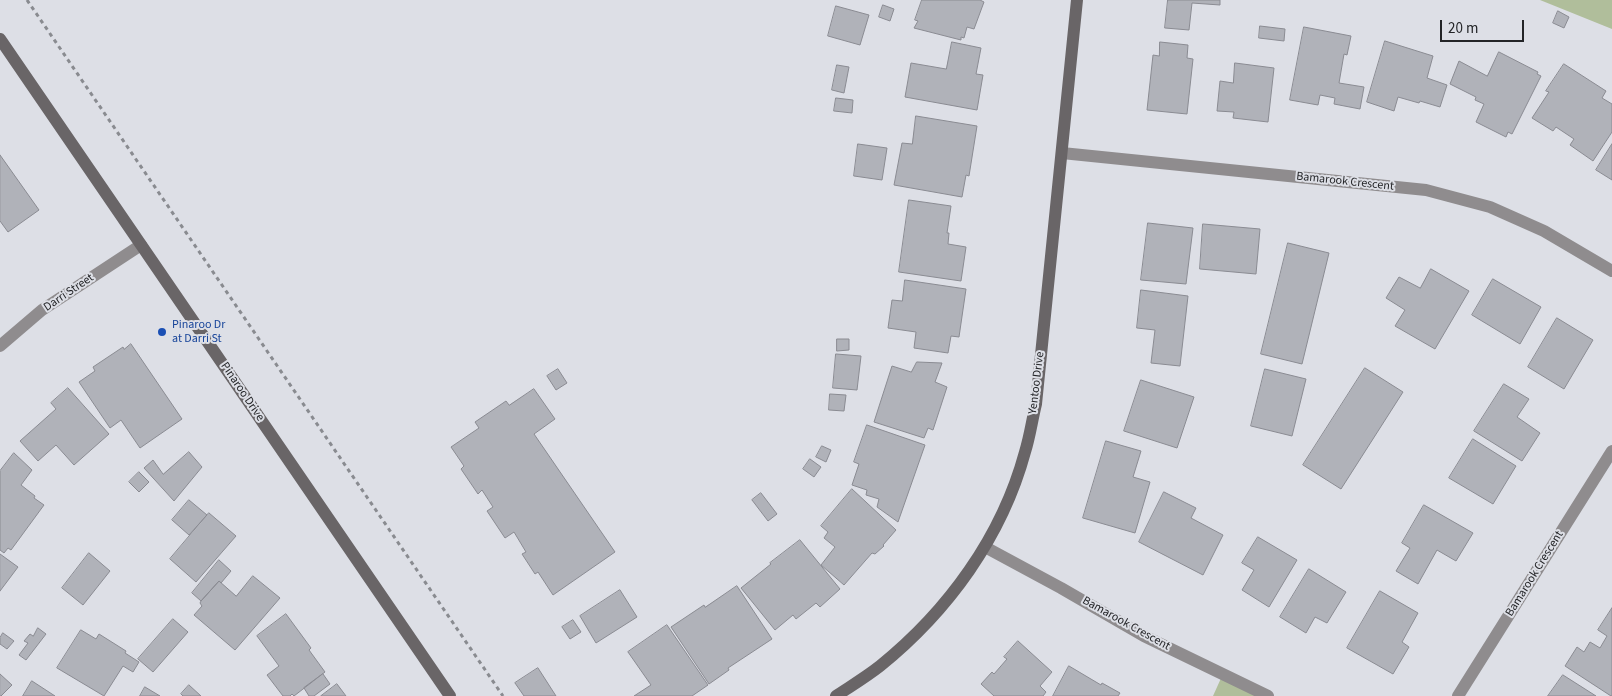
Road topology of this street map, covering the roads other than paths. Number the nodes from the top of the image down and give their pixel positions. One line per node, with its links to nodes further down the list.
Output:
1 (1077, 0): 3 (street, Yentoo Drive)
2 (0, 39): 4 (street, Pinaroo Drive)
3 (1062, 153): 5 (street, Bamarook Crescent); 8 (street, Yentoo Drive)
4 (141, 245): 6 (street, Darri Street); 9 (street, Pinaroo Drive)
5 (1612, 271)
6 (0, 346)
7 (1612, 451): 12 (street, Bamarook Crescent)
8 (985, 547): 10 (street, Yentoo Drive); 11 (street, Bamarook Crescent)
9 (450, 696)
10 (836, 696)
11 (1268, 696)
12 (1458, 696)

